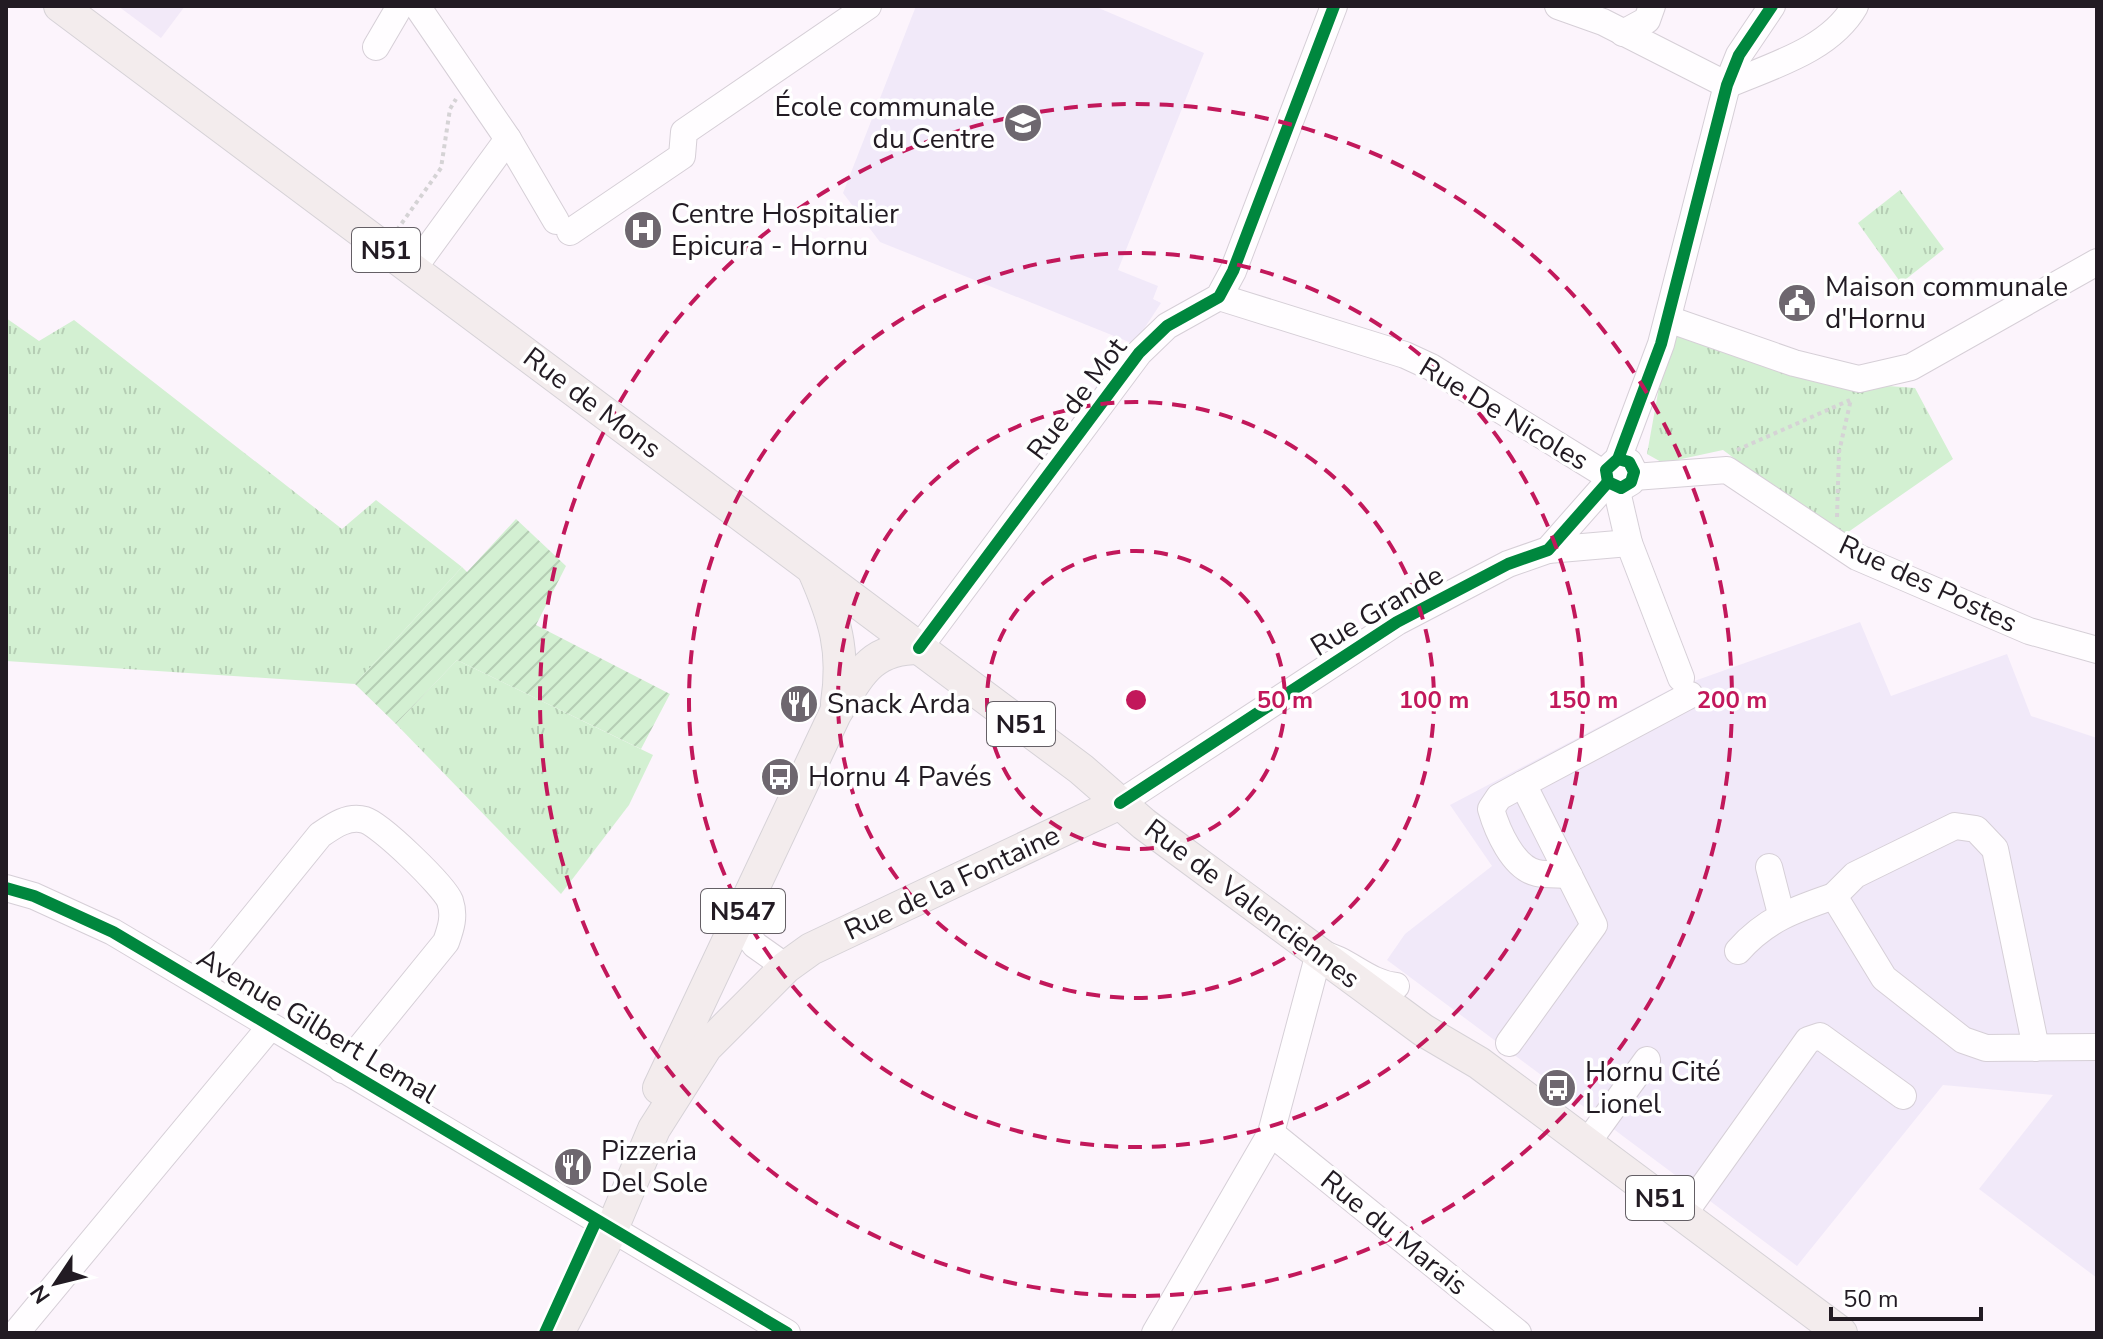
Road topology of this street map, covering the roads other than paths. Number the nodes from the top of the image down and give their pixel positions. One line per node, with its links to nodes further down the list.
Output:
1 (60, 6): 15 (main road, Rue de Mons / N51)
2 (400, 6): 11 (street)
3 (417, 6): 13 (street)
4 (868, 6): 13 (street)
5 (1334, 6): 16 (street)
6 (1558, 6): 10 (street)
7 (1652, 6): 10 (street)
8 (1772, 6): 12 (street, Rue Grande)
9 (1855, 6): 12 (street)
10 (1623, 33): 12 (street)
11 (376, 47)
12 (1727, 85): 17 (street, Rue Grande)
13 (508, 139): 15 (street)
14 (2097, 262): 17 (street)
15 (413, 269): 21 (main road, Rue de Mons / N51)
16 (1219, 297): 18 (street, Rue De Nicoles); 22 (street, Rue de Mot)
17 (1668, 319): 18 (street, Rue Grande)
18 (1616, 476): 19 (street); 20 (street, Rue Grande); 23 (street, Rue des Postes)
19 (1629, 543): 20 (street); 25 (street)
20 (1548, 550): 26 (street, Rue Grande)
21 (813, 568): 22 (main road, Rue de Mons / N51); 24 (main road)
22 (919, 648): 24 (main road); 26 (main road, Rue de Mons / N51)
23 (2097, 650)
24 (835, 714): 32 (main road, N547)
25 (1523, 784): 28 (street); 28 (street)
26 (1120, 803): 34 (main road, Rue de Valenciennes / N51); 35 (main road, Rue de la Fontaine / N547); 37 (main road, Rue de Valenciennes / N51)
27 (1769, 867): 31 (street)
28 (1569, 875): 39 (street)
29 (6, 888): 36 (street, Avenue Gilbert Lemal)
30 (1834, 896): 31 (street); 41 (street); 41 (street)
31 (1781, 914): 33 (street)
32 (738, 922): 35 (street); 49 (main road, Rue de la Fontaine / N547)
33 (1738, 951)
34 (1319, 953): 37 (street); 43 (main road, Rue de Valenciennes / N51); 46 (street)
35 (786, 967): 49 (main road, Rue de la Fontaine / N547)
36 (200, 983): 38 (street, Avenue Gilbert Lemal); 44 (street)
37 (1396, 986): 43 (main road, Rue de Valenciennes / N51)
38 (270, 1027): 44 (street, Avenue Gilbert Lemal); 50 (street)
39 (1509, 1043)
40 (2097, 1047): 41 (street)
41 (2036, 1048)
42 (1647, 1060): 47 (street)
43 (1479, 1063): 47 (main road, Rue de Valenciennes / N51)
44 (342, 1070): 49 (street, Avenue Gilbert Lemal)
45 (1903, 1096): 48 (street)
46 (1271, 1133): 54 (street); 55 (street, Rue du Marais)
47 (1587, 1143): 48 (main road, Rue de Valenciennes / N51)
48 (1683, 1215): 56 (main road, Rue de Valenciennes / N51)
49 (604, 1226): 51 (main road, Rue de la Fontaine / N547); 52 (main road, Rue de la Fontaine / N547); 53 (street, Avenue Gilbert Lemal)
50 (16, 1333)
51 (545, 1333)
52 (558, 1333)
53 (787, 1333)
54 (1155, 1333)
55 (1518, 1333)
56 (1841, 1333)

